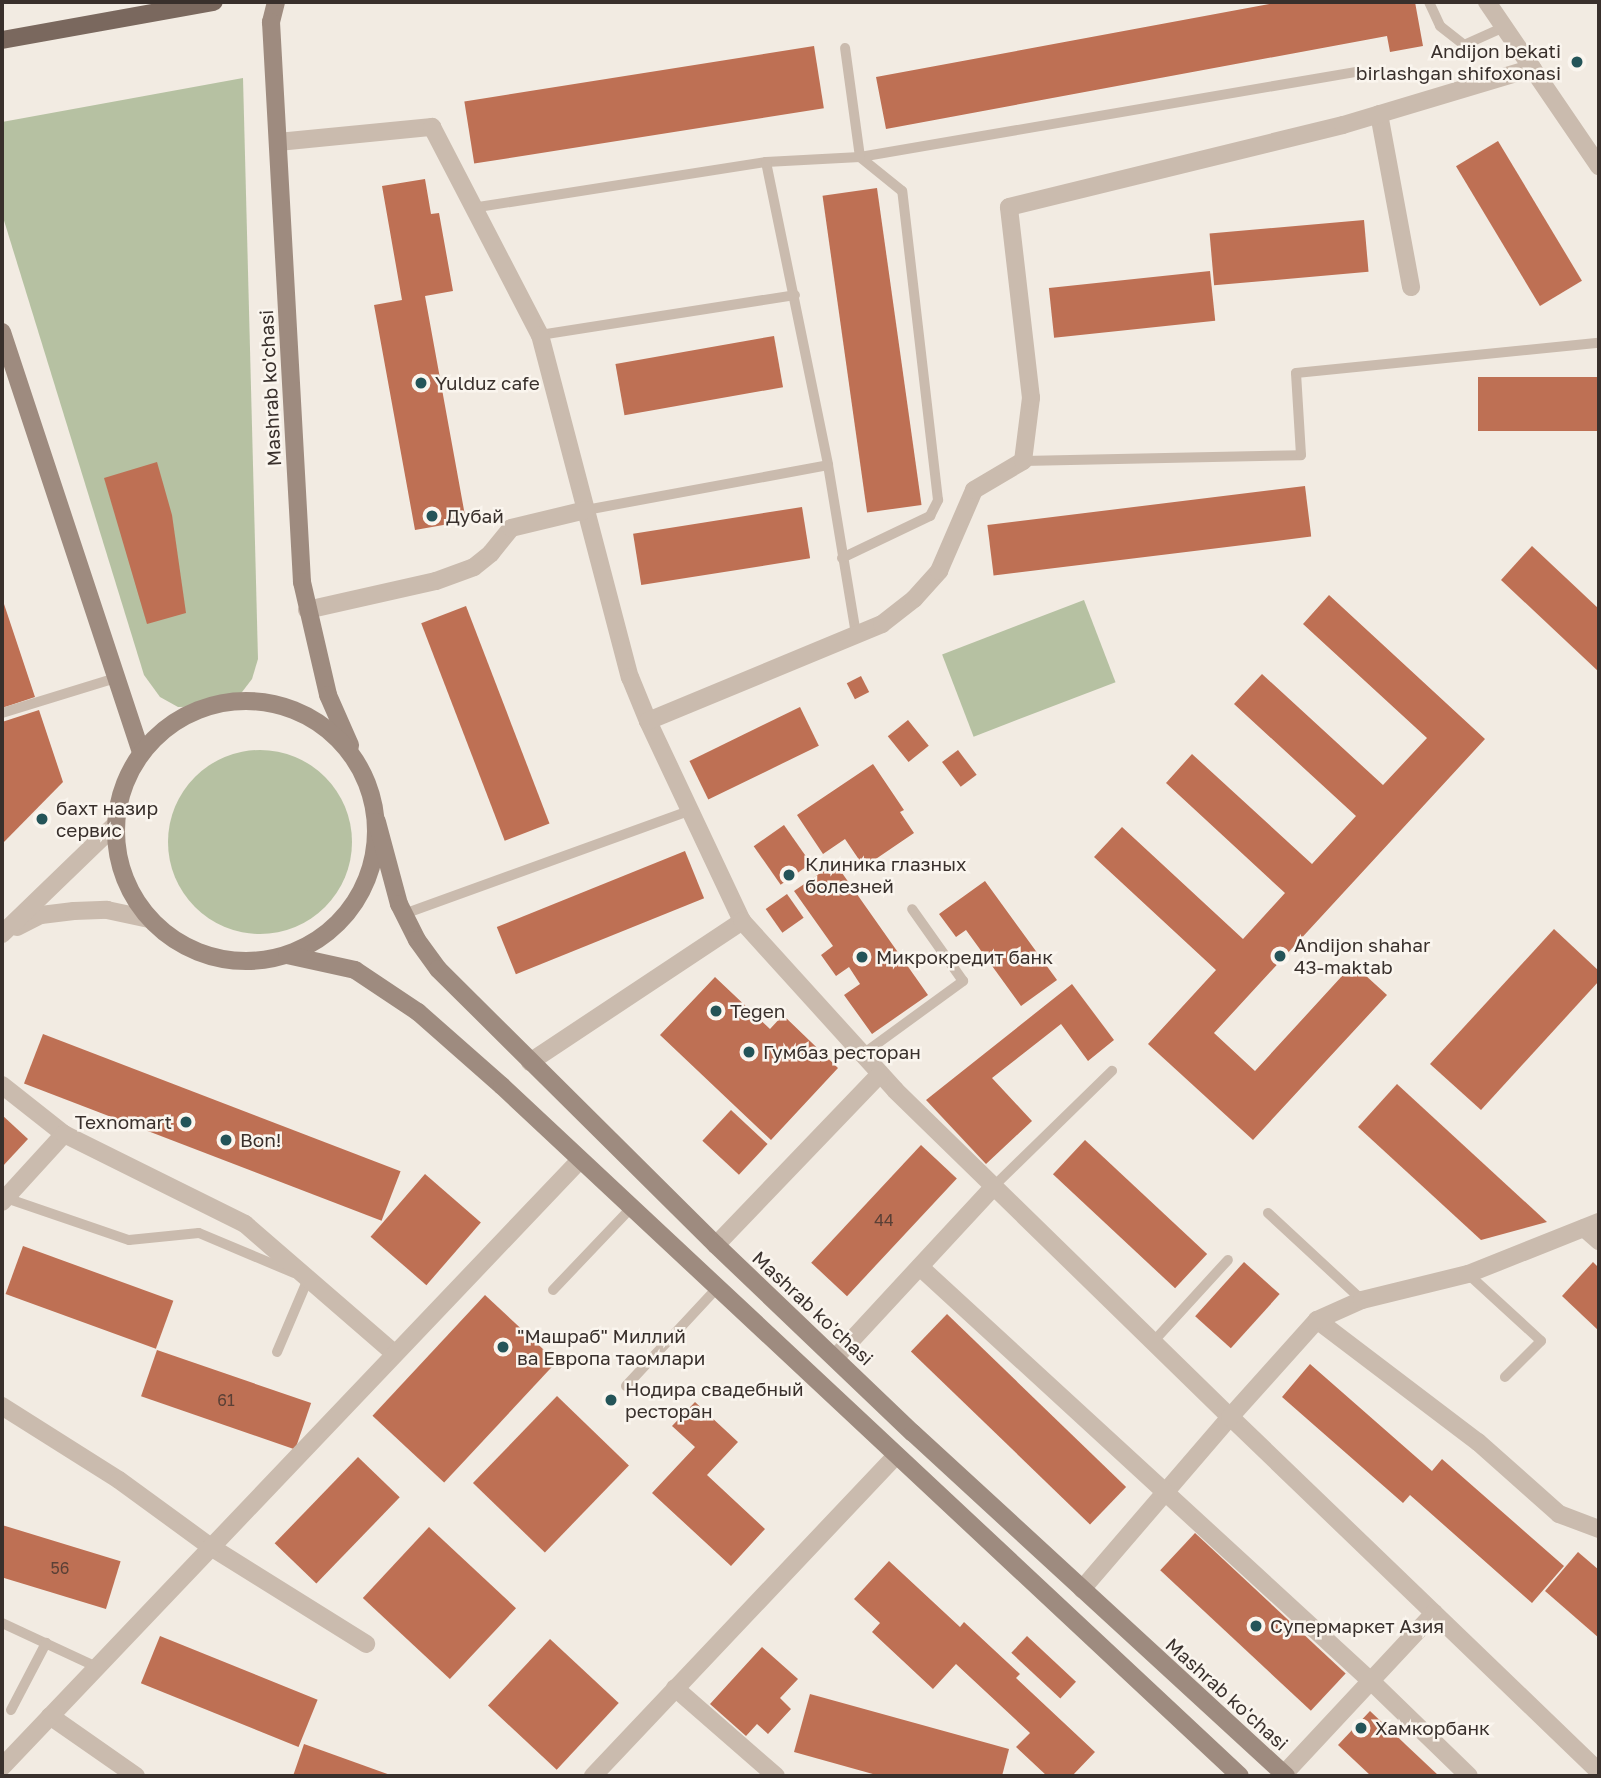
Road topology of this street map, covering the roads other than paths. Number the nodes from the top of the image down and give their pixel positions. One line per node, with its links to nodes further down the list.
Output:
1 (214, 2): 6 (main road)
2 (276, 2): 11 (main road, Mashrab ko'chasi)
3 (1429, 2): 5 (lane)
4 (1487, 2): 5 (street)
5 (1504, 27): 8 (street)
6 (2, 40)
7 (845, 48): 12 (lane)
8 (1533, 68): 10 (street); 14 (street)
9 (1355, 72): 12 (lane)
10 (1379, 114): 16 (street); 21 (street)
11 (278, 142): 15 (street); 25 (main road, Mashrab ko'chasi)
12 (860, 157): 13 (lane); 24 (lane)
13 (766, 162): 15 (lane); 17 (lane)
14 (1599, 166)
15 (472, 208): 19 (street)
16 (1411, 287)
17 (794, 295): 19 (lane); 22 (lane)
18 (2, 332): 27 (main road)
19 (540, 335): 23 (street)
20 (1599, 344): 21 (lane)
21 (1023, 461): 26 (street)
22 (828, 465): 23 (lane); 24 (lane)
23 (586, 510): 25 (street); 29 (street)
24 (842, 558): 26 (lane)
25 (307, 610): 31 (main road, Mashrab ko'chasi)
26 (856, 635): 29 (street)
27 (116, 678): 28 (lane); 30 (main road)
28 (2, 713)
29 (648, 721): 32 (street)
30 (141, 752): 31 (main road, Mashrab ko'chasi); 34 (main road, Mashrab ko'chasi)
31 (358, 764): 33 (main road, Mashrab ko'chasi)
32 (692, 810): 36 (lane); 38 (street)
33 (377, 822): 36 (main road, Mashrab ko'chasi); 40 (main road, Mashrab ko'chasi)
34 (115, 825): 37 (main road, Mashrab ko'chasi); 39 (street)
35 (912, 909): 41 (lane)
36 (404, 914): 42 (main road, Mashrab ko'chasi)
37 (149, 919): 39 (street); 40 (main road, Mashrab ko'chasi)
38 (742, 921): 41 (street); 42 (street)
39 (2, 934)
40 (287, 955): 47 (main road, Mashrab ko'chasi)
41 (863, 1054): 44 (street)
42 (530, 1062): 54 (main road, Mashrab ko'chasi)
43 (1112, 1071): 48 (lane)
44 (880, 1074): 48 (street); 54 (street)
45 (2, 1085): 46 (street)
46 (64, 1134): 49 (street); 58 (street)
47 (580, 1160): 50 (main road, Mashrab ko'chasi); 65 (street)
48 (994, 1186): 56 (street); 63 (street)
49 (4, 1200): 58 (lane)
50 (631, 1208): 59 (main road, Mashrab ko'chasi); 60 (lane)
51 (1268, 1213): 61 (lane)
52 (1592, 1225): 53 (street); 57 (street)
53 (1599, 1241)
54 (716, 1245): 66 (main road, Mashrab ko'chasi)
55 (1228, 1260): 63 (lane)
56 (920, 1267): 66 (street); 72 (street)
57 (1468, 1274): 61 (street); 67 (lane)
58 (311, 1280): 64 (lane); 65 (street)
59 (717, 1288): 68 (lane); 71 (main road, Mashrab ko'chasi)
60 (553, 1290)
61 (1362, 1300): 62 (street)
62 (1317, 1320): 70 (street); 73 (street)
63 (1153, 1342): 70 (street)
64 (277, 1352)
65 (395, 1354): 74 (street)
66 (835, 1358): 75 (main road, Mashrab ko'chasi)
67 (1505, 1377)
68 (626, 1386)
69 (2, 1406): 74 (street)
70 (1230, 1417): 72 (street); 76 (street)
71 (896, 1456): 82 (street); 91 (main road, Mashrab ko'chasi)
72 (1166, 1492): 75 (street); 81 (street)
73 (1599, 1529)
74 (212, 1547): 79 (street); 80 (street)
75 (1082, 1590): 87 (main road, Mashrab ko'chasi)
76 (1434, 1613): 81 (street); 86 (street)
77 (2, 1623): 78 (lane)
78 (46, 1643): 80 (lane); 83 (lane)
79 (366, 1643)
80 (97, 1667): 84 (street)
81 (1372, 1682): 87 (street); 92 (street)
82 (675, 1688): 89 (street); 90 (street)
83 (11, 1710)
84 (50, 1716): 85 (street); 88 (street)
85 (6, 1758)
86 (1599, 1772)
87 (1285, 1775)
88 (136, 1776)
89 (593, 1776)
90 (776, 1776)
91 (1240, 1776)
92 (1469, 1776)

